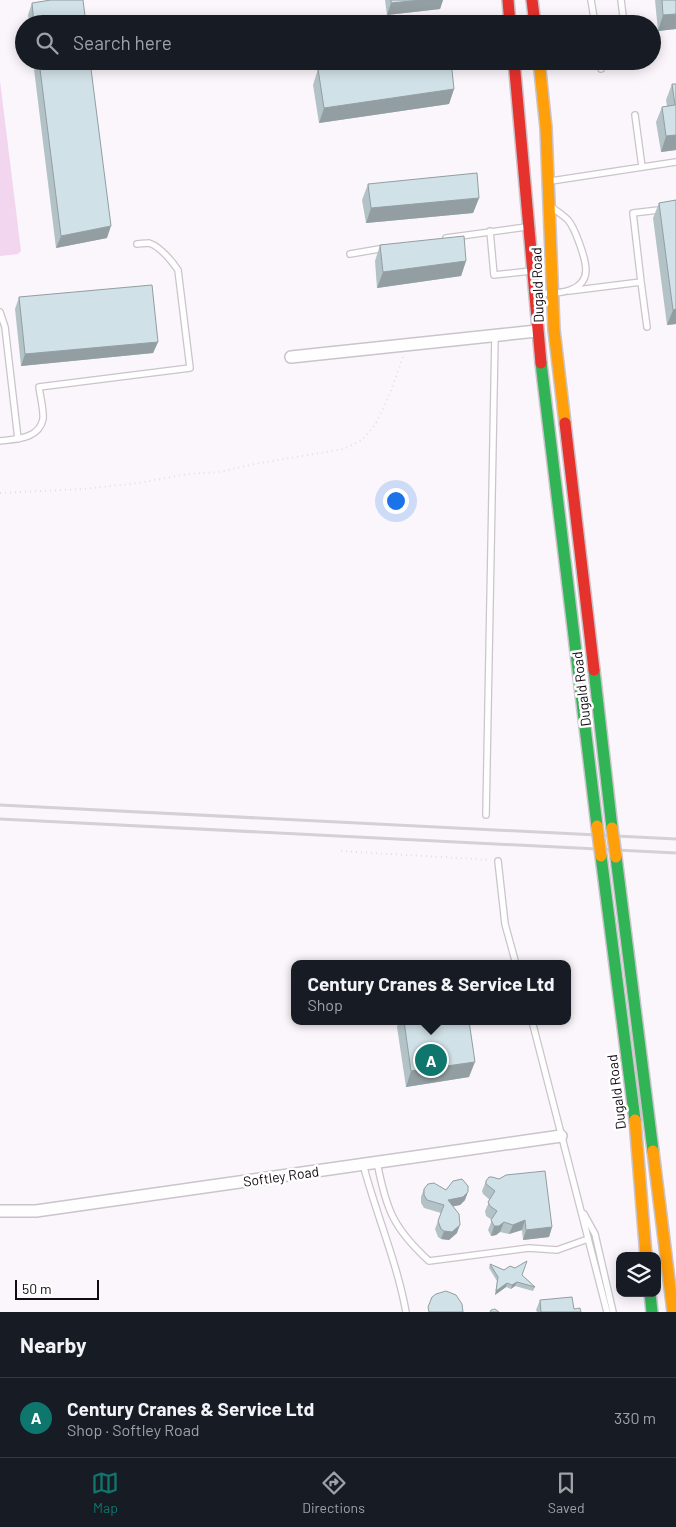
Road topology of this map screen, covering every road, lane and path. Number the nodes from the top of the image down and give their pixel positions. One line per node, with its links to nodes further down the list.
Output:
1 (508, 0): 5 (main road)
2 (532, 0): 6 (main road)
3 (592, 0): 7 (lane)
4 (621, 0): 8 (lane)
5 (509, 15)
6 (533, 15)
7 (594, 15)
8 (623, 15)
9 (515, 70): 17 (main road, Dugald Road)
10 (539, 70): 14 (main road, Dugald Road)
11 (635, 115): 13 (lane)
12 (676, 162): 13 (lane)
13 (642, 167): 14 (lane)
14 (549, 182): 15 (main road, Dugald Road)
15 (550, 205): 25 (lane); 26 (main road, Dugald Road)
16 (676, 208): 24 (lane)
17 (528, 226): 18 (lane); 23 (main road, Dugald Road)
18 (490, 231): 19 (lane); 23 (lane)
19 (443, 239)
20 (137, 244): 34 (lane)
21 (395, 246): 22 (lane)
22 (350, 254)
23 (531, 271): 27 (main road, Dugald Road)
24 (641, 282): 25 (lane); 29 (lane)
25 (570, 291): 26 (lane)
26 (552, 293): 27 (lane); 54 (main road, Dugald Road, bridge)
27 (533, 294): 30 (main road, Dugald Road)
28 (0, 312): 34 (lane)
29 (647, 328)
30 (537, 331): 31 (street); 48 (main road, Dugald Road, bridge)
31 (494, 336): 32 (street); 37 (lane)
32 (407, 345): 33 (street); 36 (path)
33 (291, 357)
34 (18, 439): 35 (lane)
35 (0, 441)
36 (0, 493)
37 (486, 815)
38 (341, 851): 39 (path)
39 (498, 861): 40 (lane)
40 (515, 960)
41 (533, 1025): 42 (lane)
42 (561, 1136): 43 (street, Softley Road); 45 (lane)
43 (377, 1162): 44 (street, Softley Road); 47 (lane)
44 (363, 1164): 46 (street, Softley Road); 51 (lane)
45 (580, 1205): 47 (lane); 50 (lane)
46 (0, 1211)
47 (588, 1239): 52 (lane)
48 (646, 1252)
49 (650, 1297): 53 (main road)
50 (612, 1309)
51 (406, 1312)
52 (607, 1312)
53 (652, 1312)
54 (673, 1312)

